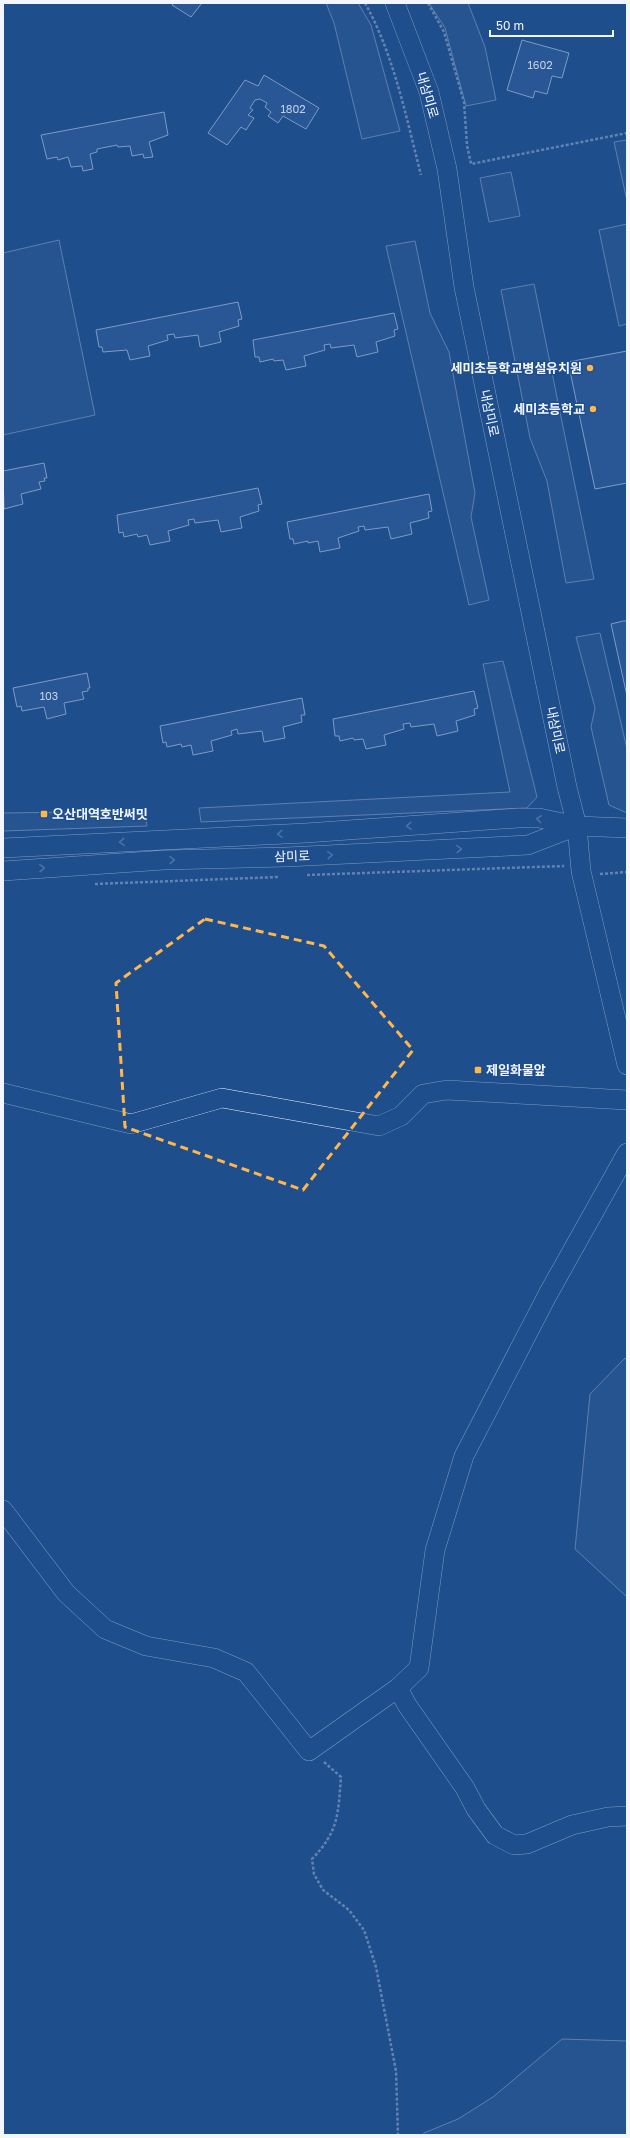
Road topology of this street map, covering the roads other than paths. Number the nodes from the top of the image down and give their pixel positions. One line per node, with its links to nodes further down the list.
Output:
1 (395, 3): 2 (street, 내삼미로)
2 (577, 826): 3 (street, 삼미로); 4 (street, 삼미로, one-way to 4); 5 (street, 삼미로, one-way to 2); 6 (street, 내삼미로)
3 (627, 828)
4 (3, 848)
5 (3, 870)
6 (627, 1065)
7 (3, 1093): 8 (street)
8 (627, 1100)
9 (627, 1153): 11 (street)
10 (3, 1510): 11 (street)
11 (398, 1688): 12 (street)
12 (627, 1816)

